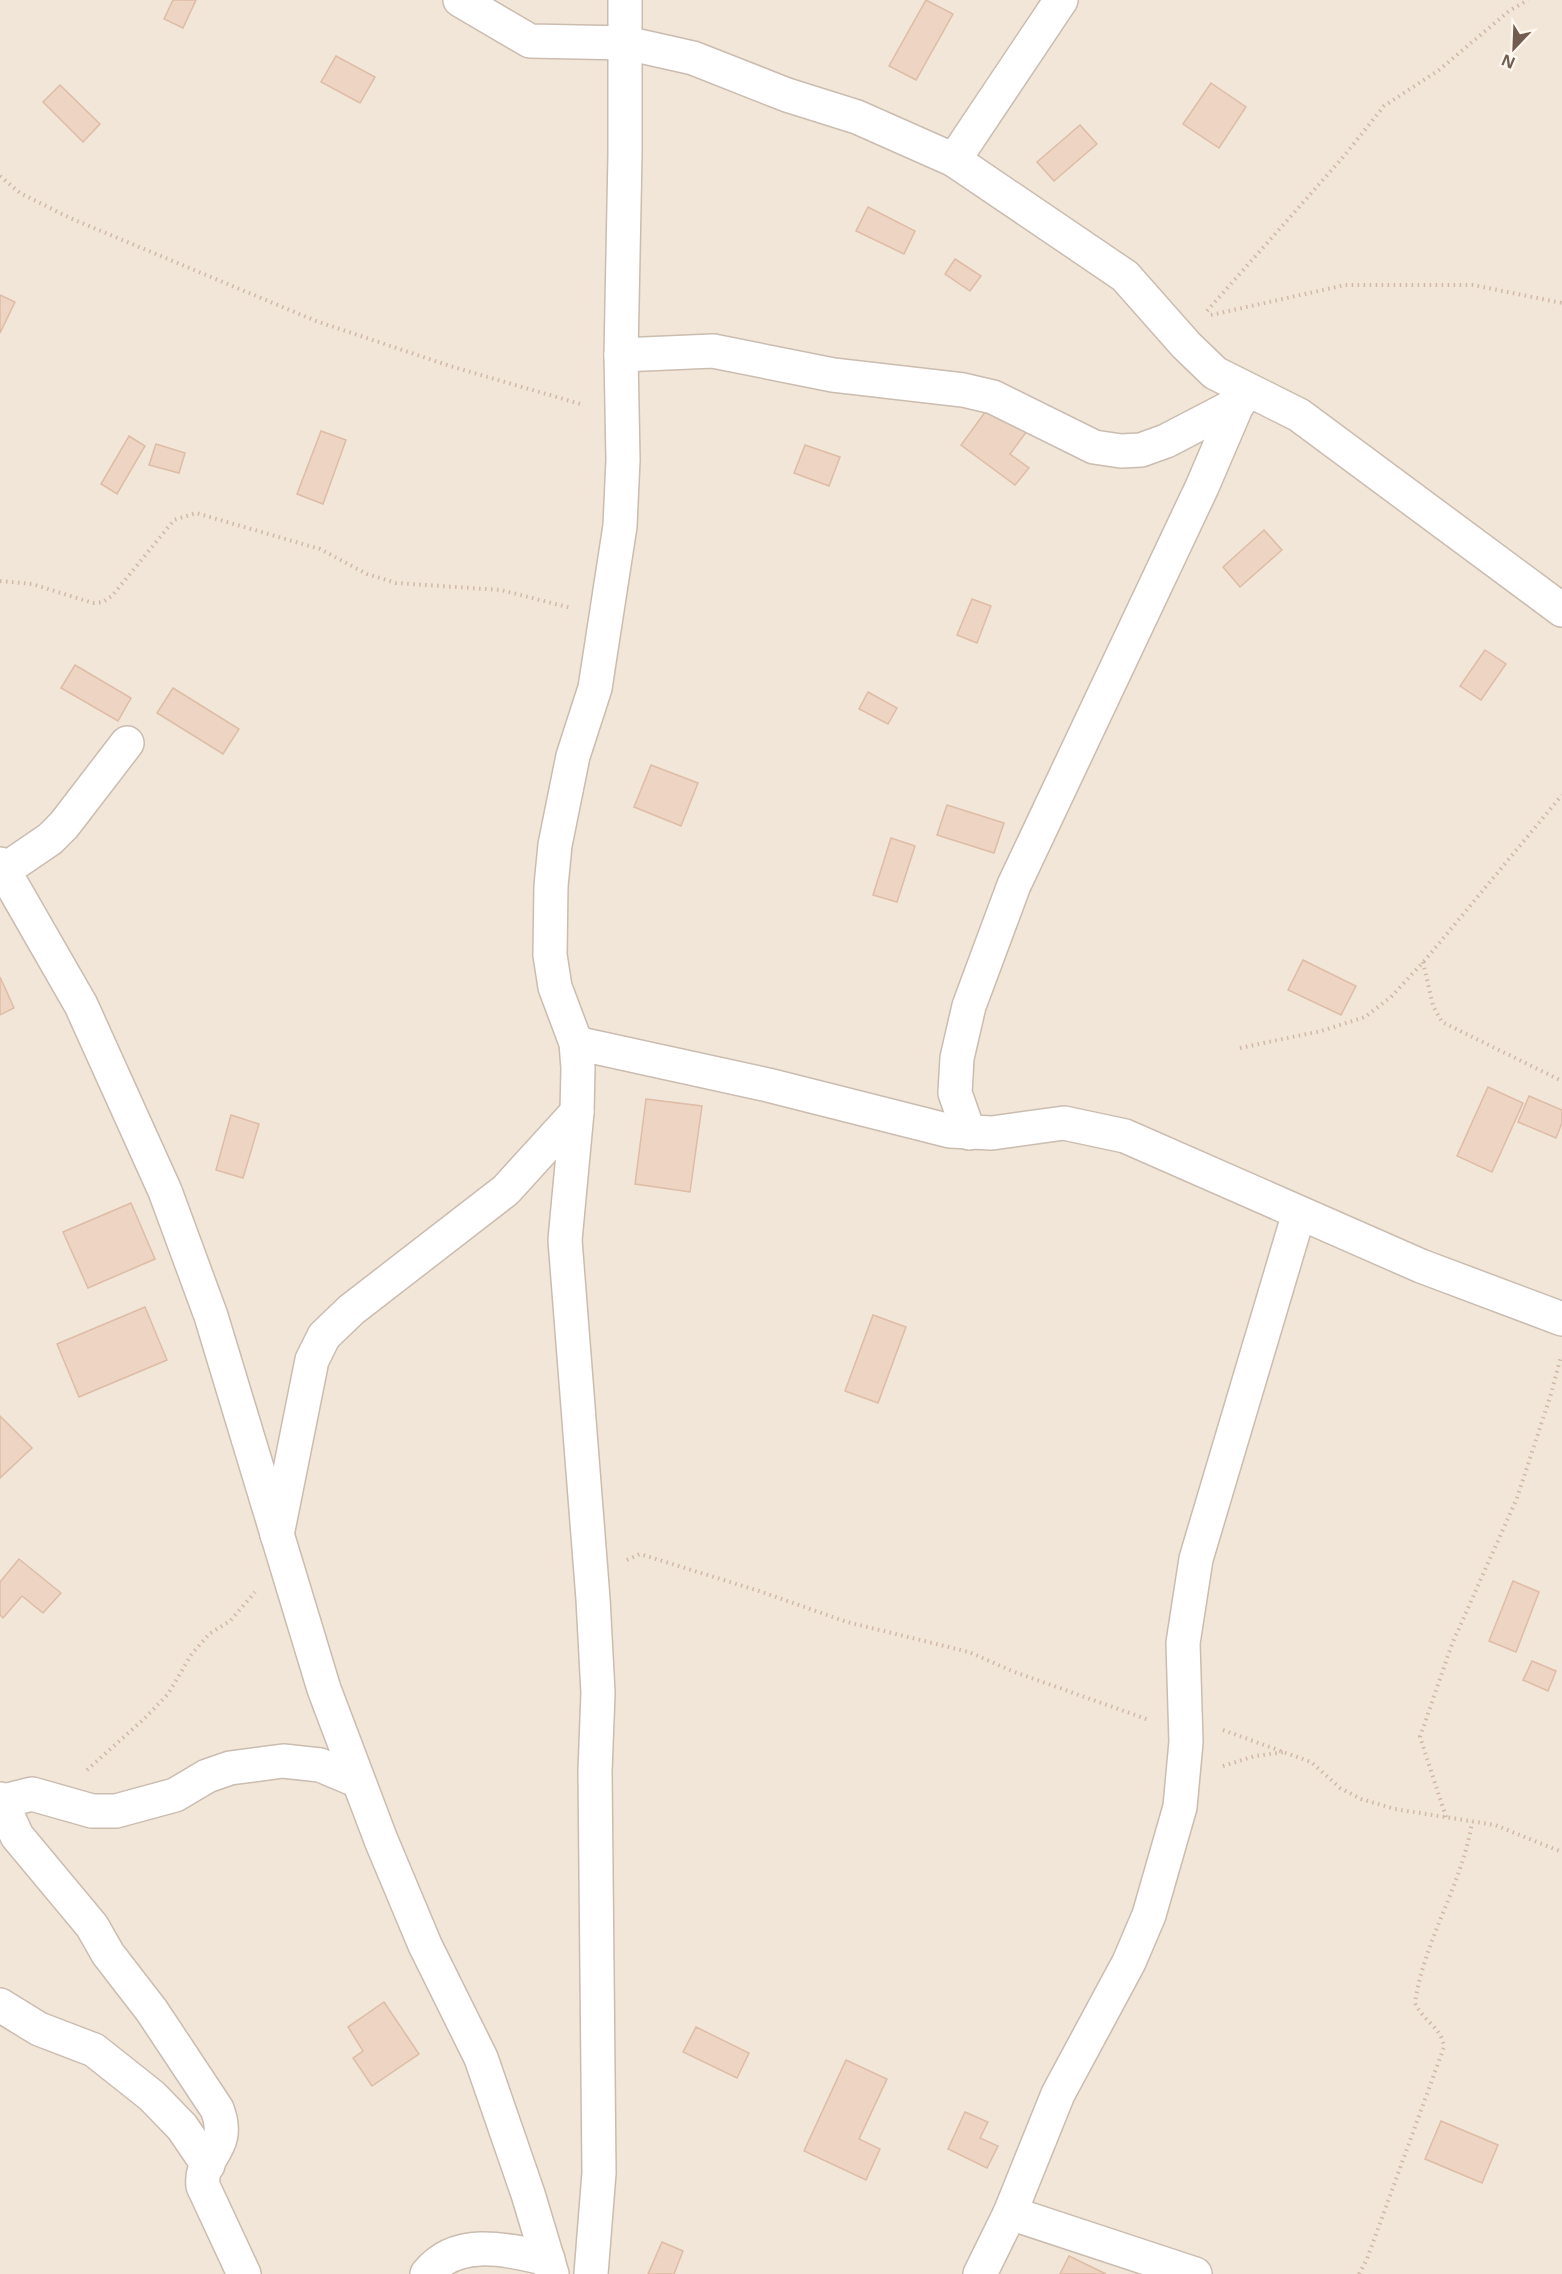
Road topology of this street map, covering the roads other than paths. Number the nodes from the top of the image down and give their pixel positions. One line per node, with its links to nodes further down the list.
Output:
1 (460, 0): 4 (street)
2 (625, 0): 4 (street)
3 (1061, 0): 5 (street)
4 (626, 43): 5 (street); 6 (street)
5 (954, 160): 7 (street)
6 (621, 355): 7 (street); 11 (street)
7 (1241, 396): 8 (street); 13 (street)
8 (1562, 610)
9 (127, 742): 10 (street)
10 (2, 868): 16 (street)
11 (576, 1043): 12 (street); 13 (street)
12 (577, 1112): 16 (street); 25 (street)
13 (969, 1133): 14 (street)
14 (1299, 1213): 15 (street); 21 (street)
15 (1560, 1318)
16 (279, 1544): 17 (street)
17 (358, 1780): 18 (street); 22 (street)
18 (0, 1801): 20 (street)
19 (0, 2005): 20 (street)
20 (208, 2165): 23 (street)
21 (1010, 2213): 26 (street); 27 (street)
22 (550, 2267): 24 (street)
23 (244, 2274)
24 (427, 2274)
25 (591, 2274)
26 (980, 2274)
27 (1195, 2274)

